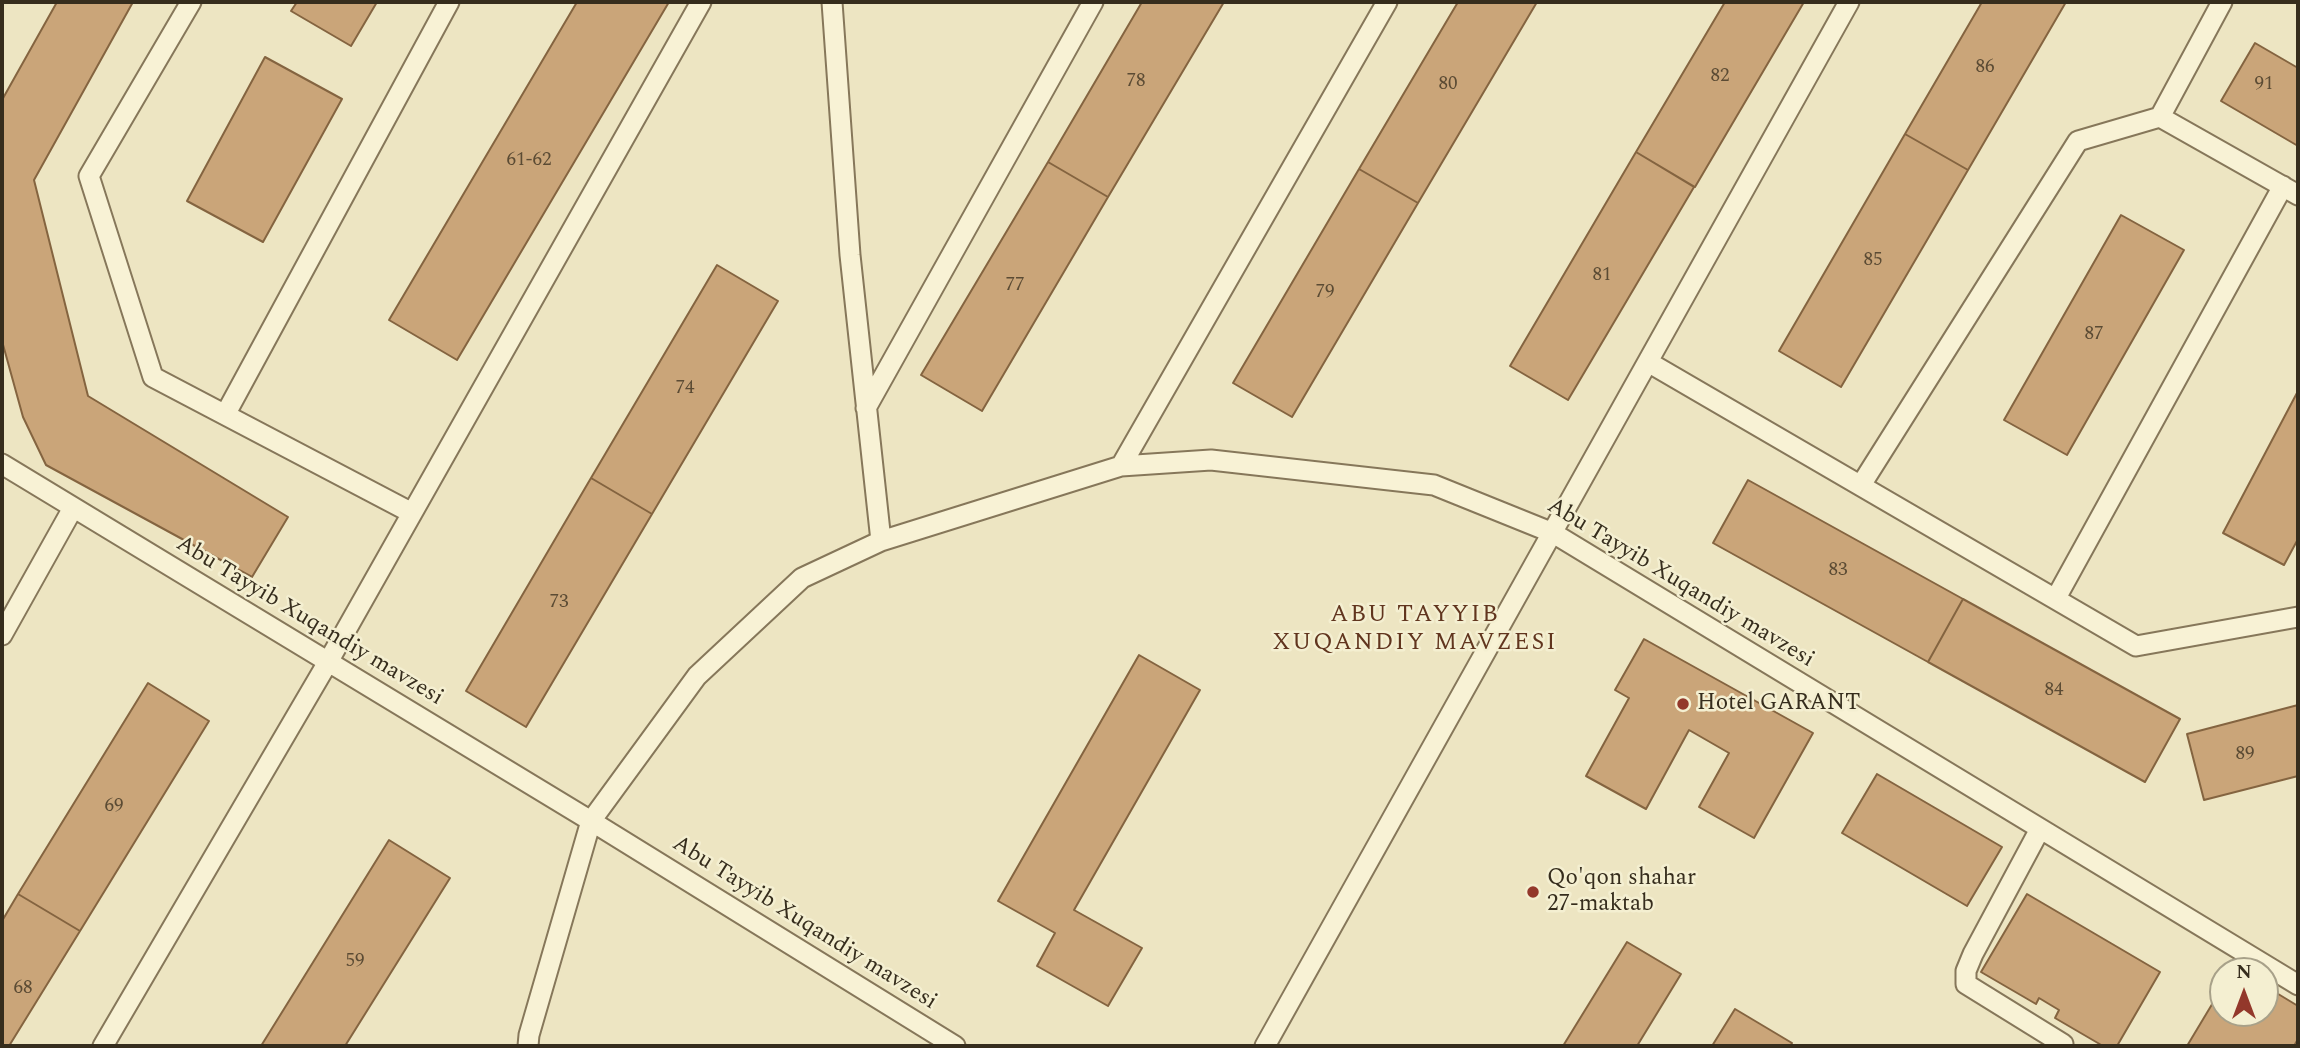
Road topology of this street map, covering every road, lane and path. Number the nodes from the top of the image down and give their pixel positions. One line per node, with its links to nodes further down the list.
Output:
1 (191, 2): 13 (lane)
2 (449, 2): 13 (lane)
3 (701, 2): 18 (lane)
4 (832, 2): 12 (lane)
5 (1093, 2): 12 (lane)
6 (1387, 2): 15 (lane)
7 (1849, 2): 11 (lane)
8 (2222, 2): 9 (lane)
9 (2160, 117): 10 (lane); 16 (lane)
10 (2291, 190): 21 (lane)
11 (1648, 362): 16 (lane); 19 (lane)
12 (866, 408): 20 (lane)
13 (225, 415): 18 (lane)
14 (2, 464): 17 (lane, Abu Tayyib Xuqandiy mavzesi)
15 (1121, 466): 19 (lane, Abu Tayyib Xuqandiy mavzesi); 20 (lane, Abu Tayyib Xuqandiy mavzesi)
16 (1861, 485): 21 (lane)
17 (73, 508): 23 (lane); 24 (lane, Abu Tayyib Xuqandiy mavzesi)
18 (412, 513): 24 (lane)
19 (1553, 533): 26 (lane, Abu Tayyib Xuqandiy mavzesi); 32 (lane)
20 (881, 541): 25 (lane, Abu Tayyib Xuqandiy mavzesi)
21 (2056, 598): 22 (lane)
22 (2298, 617)
23 (2, 635)
24 (328, 662): 25 (lane, Abu Tayyib Xuqandiy mavzesi); 29 (lane)
25 (592, 821): 30 (lane, Abu Tayyib Xuqandiy mavzesi); 31 (lane, Abu Tayyib Xuqandiy mavzesi)
26 (2040, 829): 27 (lane, Abu Tayyib Xuqandiy mavzesi); 28 (lane)
27 (2298, 985)
28 (2063, 1044)
29 (103, 1046)
30 (528, 1046)
31 (955, 1046)
32 (1265, 1046)

